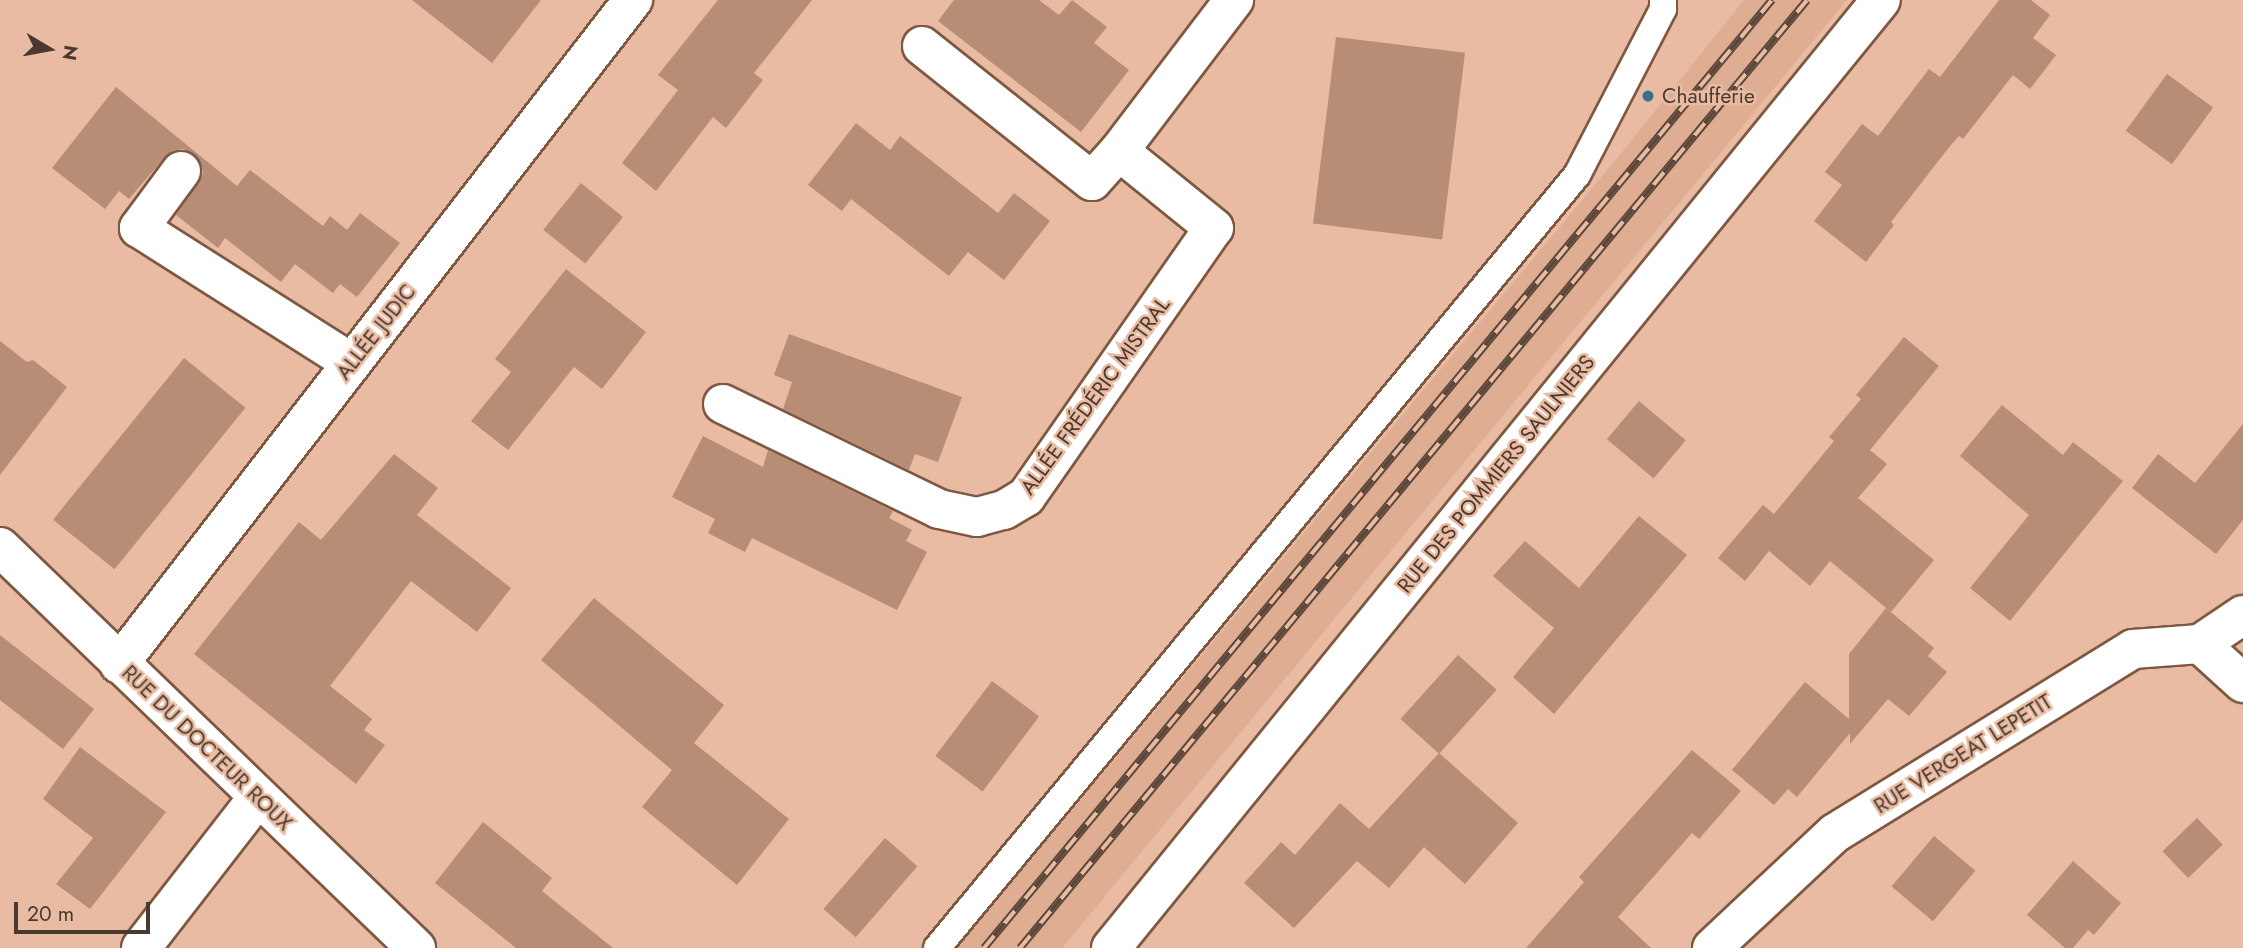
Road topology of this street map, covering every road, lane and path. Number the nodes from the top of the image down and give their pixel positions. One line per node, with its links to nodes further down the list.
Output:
1 (633, 0): 8 (street, ALLÉE JUDIC)
2 (1234, 0): 6 (street)
3 (1663, 0): 18 (lane)
4 (1881, 0): 19 (street, RUE DES POMMIERS SAULNIERS)
5 (922, 46): 6 (street)
6 (1119, 151): 9 (street, ALLÉE FRÉDÉRIC MISTRAL)
7 (181, 171): 8 (street)
8 (352, 363): 13 (street, ALLÉE JUDIC)
9 (723, 404)
10 (0, 547): 13 (street, RUE DU DOCTEUR ROUX)
11 (2243, 615): 12 (street, RUE VERGEAT LEPETIT)
12 (2200, 644): 14 (street); 20 (street, RUE VERGEAT LEPETIT)
13 (119, 664): 15 (street, RUE DU DOCTEUR ROUX)
14 (2243, 683)
15 (258, 797): 16 (street); 17 (street, RUE DU DOCTEUR ROUX)
16 (141, 948)
17 (416, 948)
18 (937, 948)
19 (1111, 948)
20 (1712, 948)

